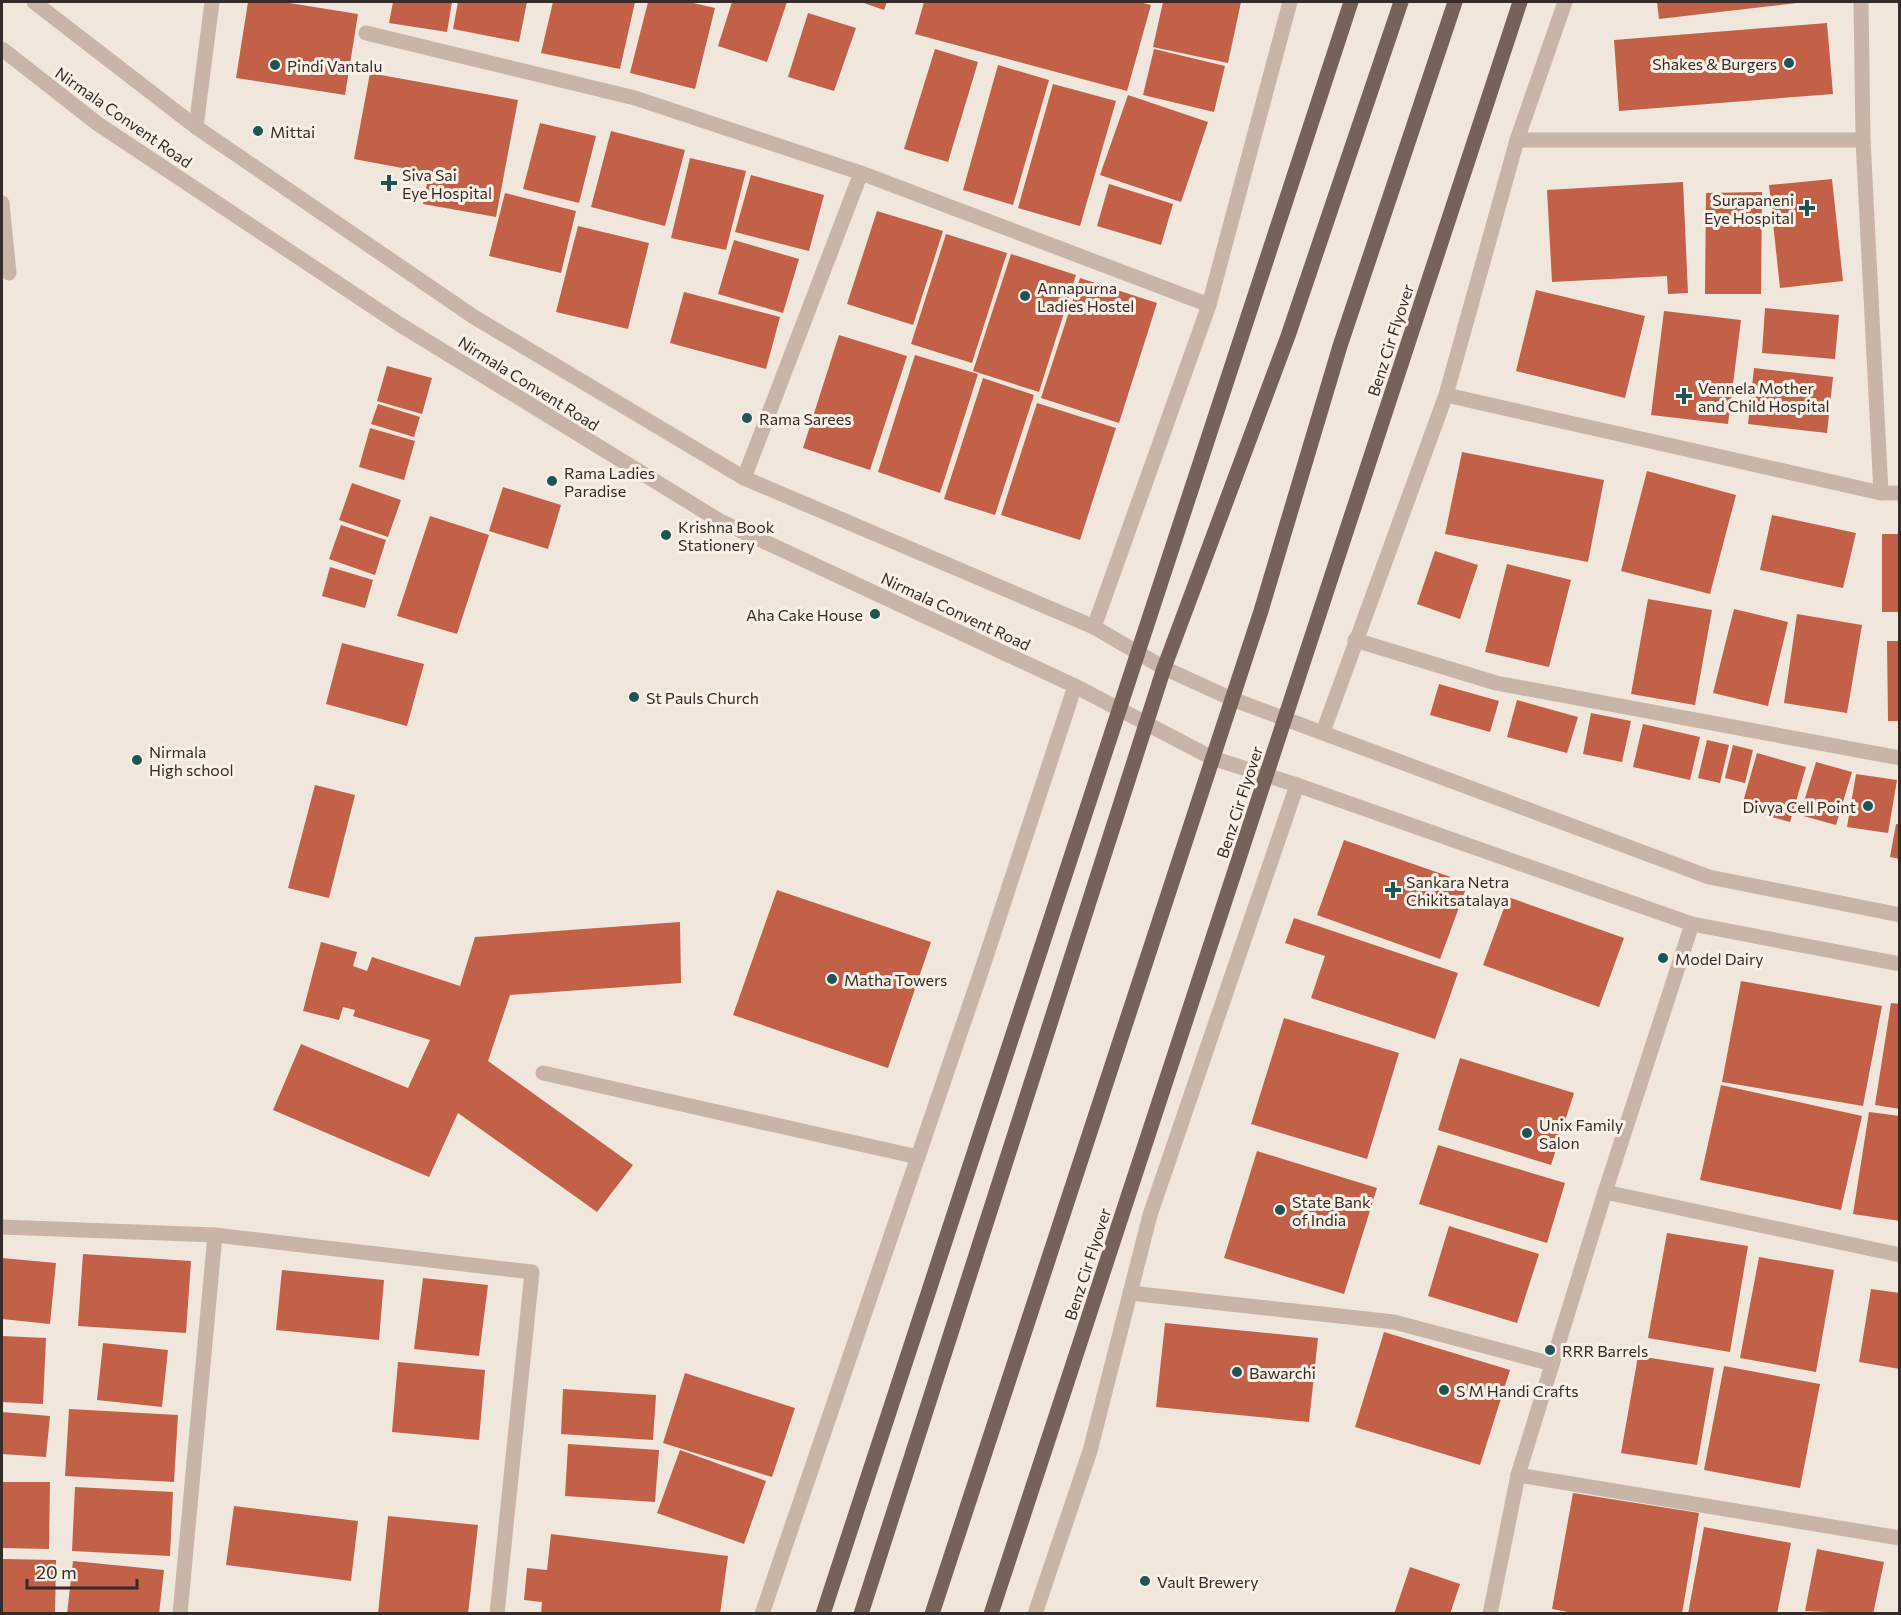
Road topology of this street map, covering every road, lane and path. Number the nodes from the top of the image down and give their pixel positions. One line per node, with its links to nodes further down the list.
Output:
1 (34, 2): 12 (street, Nirmala Convent Road)
2 (212, 2): 12 (street)
3 (1290, 2): 18 (street)
4 (1351, 2): 49 (main road, bridge)
5 (1401, 2): 25 (main road)
6 (1455, 2): 27 (main road)
7 (1520, 2): 52 (main road, Benz Cir Flyover, bridge)
8 (1565, 2): 13 (street)
9 (1861, 2): 14 (street)
10 (366, 33): 15 (street)
11 (2, 49): 26 (street, Nirmala Convent Road)
12 (196, 127): 20 (street, Nirmala Convent Road)
13 (1517, 140): 14 (street); 19 (street)
14 (1863, 140): 21 (street)
15 (861, 174): 18 (street); 20 (street)
16 (2, 203): 17 (street)
17 (9, 273)
18 (1209, 305): 23 (street)
19 (1446, 395): 21 (street); 24 (street)
20 (744, 478): 23 (street, Nirmala Convent Road)
21 (1881, 493): 22 (street)
22 (1899, 493)
23 (1094, 627): 25 (street, Nirmala Convent Road)
24 (1355, 640): 29 (street); 31 (street)
25 (1164, 668): 27 (street, Nirmala Convent Road); 28 (main road)
26 (1075, 686): 28 (street, Nirmala Convent Road); 37 (street)
27 (1232, 699): 29 (street, Nirmala Convent Road); 30 (main road)
28 (1146, 725): 30 (street, Nirmala Convent Road); 50 (main road)
29 (1323, 732): 33 (street, Nirmala Convent Road)
30 (1212, 758): 32 (street, Nirmala Convent Road); 51 (main road)
31 (1899, 758)
32 (1296, 785): 34 (street, Nirmala Convent Road); 42 (street)
33 (1899, 915)
34 (1692, 924): 35 (street, Nirmala Convent Road); 38 (street)
35 (1899, 964)
36 (543, 1073): 37 (street)
37 (918, 1157): 48 (street)
38 (1605, 1192): 41 (street); 43 (street)
39 (2, 1227): 40 (street)
40 (215, 1235): 46 (street); 47 (street)
41 (1899, 1255)
42 (1130, 1293): 43 (street); 53 (street)
43 (1552, 1364): 44 (street)
44 (1518, 1475): 45 (street); 54 (street)
45 (1899, 1538)
46 (180, 1614)
47 (497, 1614)
48 (762, 1614)
49 (823, 1614)
50 (861, 1614)
51 (932, 1614)
52 (991, 1614)
53 (1035, 1614)
54 (1490, 1614)

